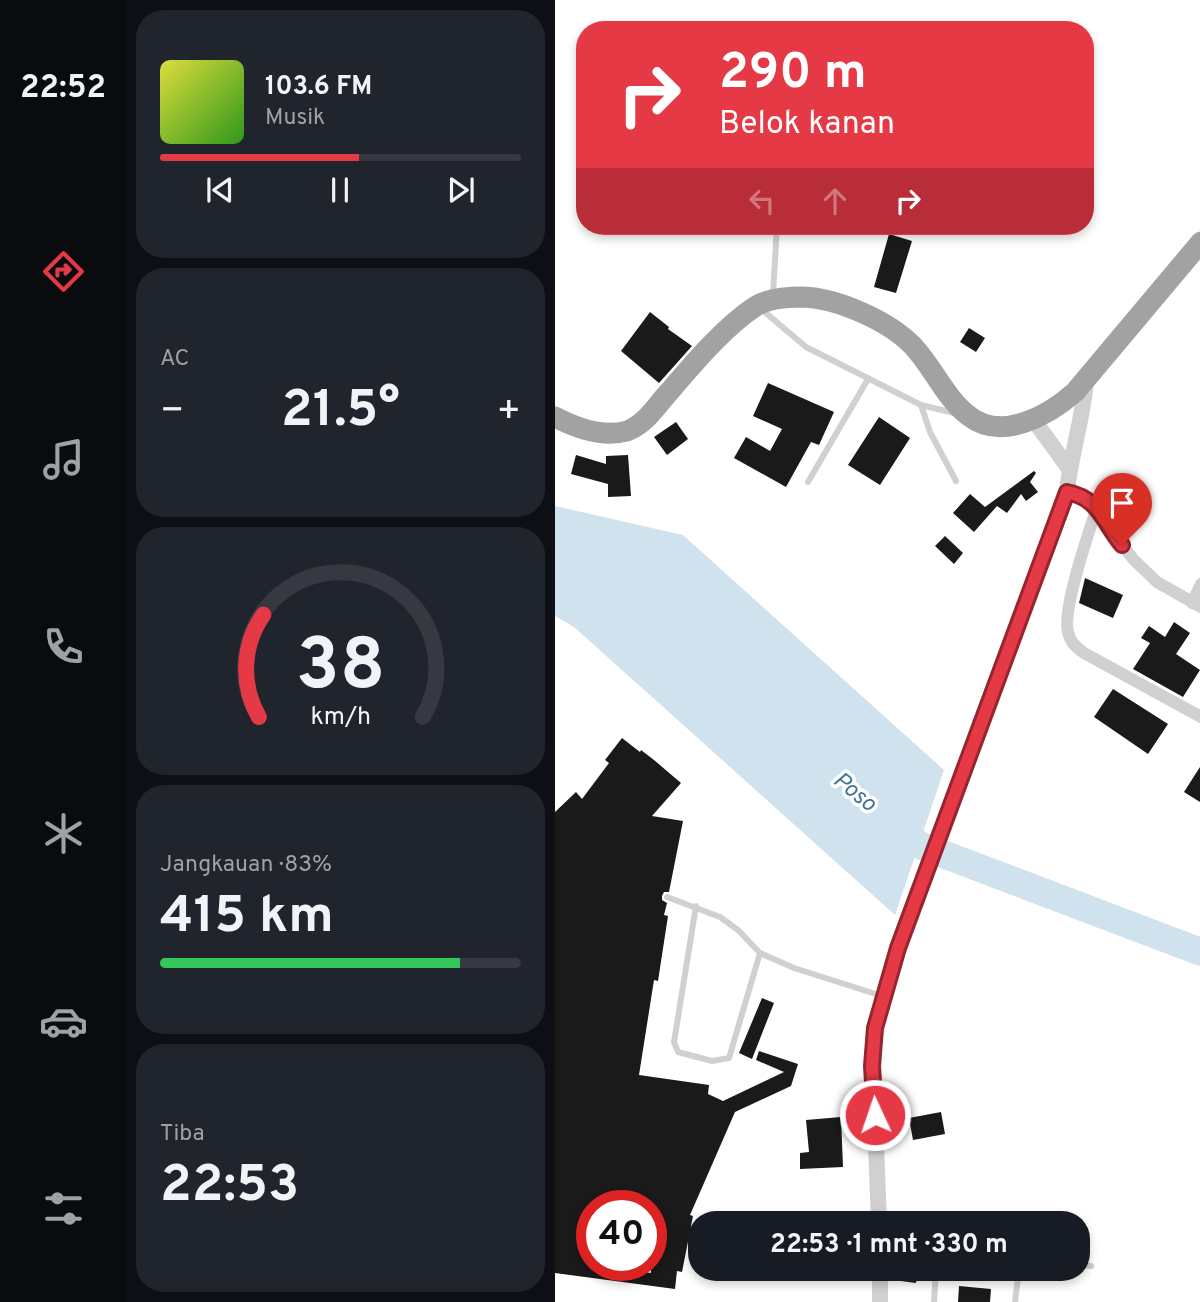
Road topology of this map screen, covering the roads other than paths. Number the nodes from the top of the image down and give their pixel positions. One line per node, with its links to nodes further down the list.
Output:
1 (776, 235): 3 (lane)
2 (1200, 242): 5 (highway)
3 (765, 303): 4 (lane); 7 (highway); 8 (highway)
4 (868, 379): 6 (lane); 12 (lane)
5 (1086, 381): 9 (highway); 10 (street)
6 (921, 405): 8 (lane); 11 (lane)
7 (555, 417)
8 (970, 417): 9 (highway)
9 (1033, 419): 10 (street)
10 (1069, 470): 13 (street)
11 (956, 481)
12 (808, 482)
13 (1067, 492): 14 (street); 21 (street)
14 (1097, 507): 16 (street); 17 (street)
15 (1200, 584): 16 (street)
16 (1196, 605)
17 (1200, 717)
18 (667, 897): 19 (lane)
19 (696, 906): 20 (lane); 20 (lane)
20 (760, 953): 21 (lane)
21 (884, 997): 22 (street)
22 (879, 1211)
23 (880, 1281): 26 (street)
24 (935, 1281): 27 (lane)
25 (1018, 1281): 28 (lane)
26 (880, 1302)
27 (934, 1302)
28 (1015, 1302)

